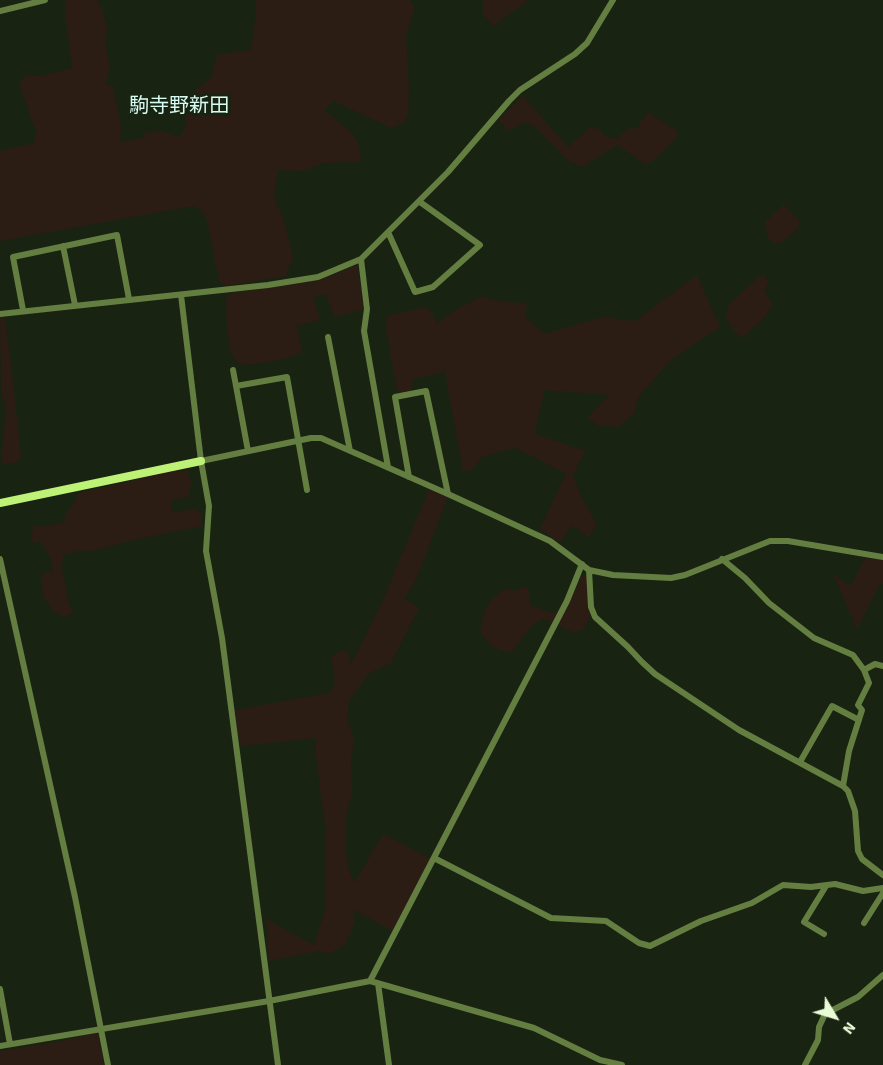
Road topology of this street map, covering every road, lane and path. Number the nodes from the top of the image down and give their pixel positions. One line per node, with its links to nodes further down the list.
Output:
1 (45, 0): 3 (street)
2 (613, 0): 4 (street)
3 (0, 10)
4 (420, 202): 5 (street); 5 (street)
5 (388, 232): 7 (street)
6 (63, 246): 9 (street); 10 (street); 11 (street)
7 (361, 259): 8 (street); 20 (street)
8 (181, 295): 9 (street); 19 (street)
9 (129, 299): 10 (street)
10 (75, 305): 11 (street)
11 (23, 310): 12 (street)
12 (0, 314)
13 (328, 337): 18 (street)
14 (233, 370): 15 (street)
15 (236, 386): 16 (street); 17 (street)
16 (300, 440): 17 (street); 18 (street); 22 (street)
17 (248, 451): 19 (street)
18 (350, 451): 20 (street)
19 (201, 461): 24 (street); 46 (street)
20 (388, 467): 21 (street)
21 (409, 477): 23 (street); 23 (street)
22 (308, 490)
23 (448, 494): 28 (street)
24 (0, 503)
25 (883, 557): 27 (street)
26 (0, 559): 47 (street)
27 (722, 559): 29 (street); 31 (street)
28 (582, 564): 29 (street); 35 (street)
29 (589, 570): 33 (street)
30 (883, 666): 31 (street)
31 (864, 669): 32 (street)
32 (858, 720): 33 (street); 34 (street)
33 (800, 762): 34 (street)
34 (843, 786): 36 (street)
35 (434, 858): 37 (street); 43 (street)
36 (883, 875)
37 (826, 886): 38 (street); 41 (street)
38 (883, 888)
39 (883, 893): 40 (street)
40 (864, 923)
41 (824, 934)
42 (883, 975): 54 (street)
43 (370, 981): 44 (street); 46 (street)
44 (378, 983): 52 (street); 53 (street)
45 (0, 989): 48 (street)
46 (269, 1001): 47 (street); 51 (street)
47 (102, 1029): 48 (street); 50 (street)
48 (10, 1044): 49 (street)
49 (0, 1046)
50 (108, 1065)
51 (278, 1065)
52 (389, 1065)
53 (622, 1065)
54 (804, 1065)

